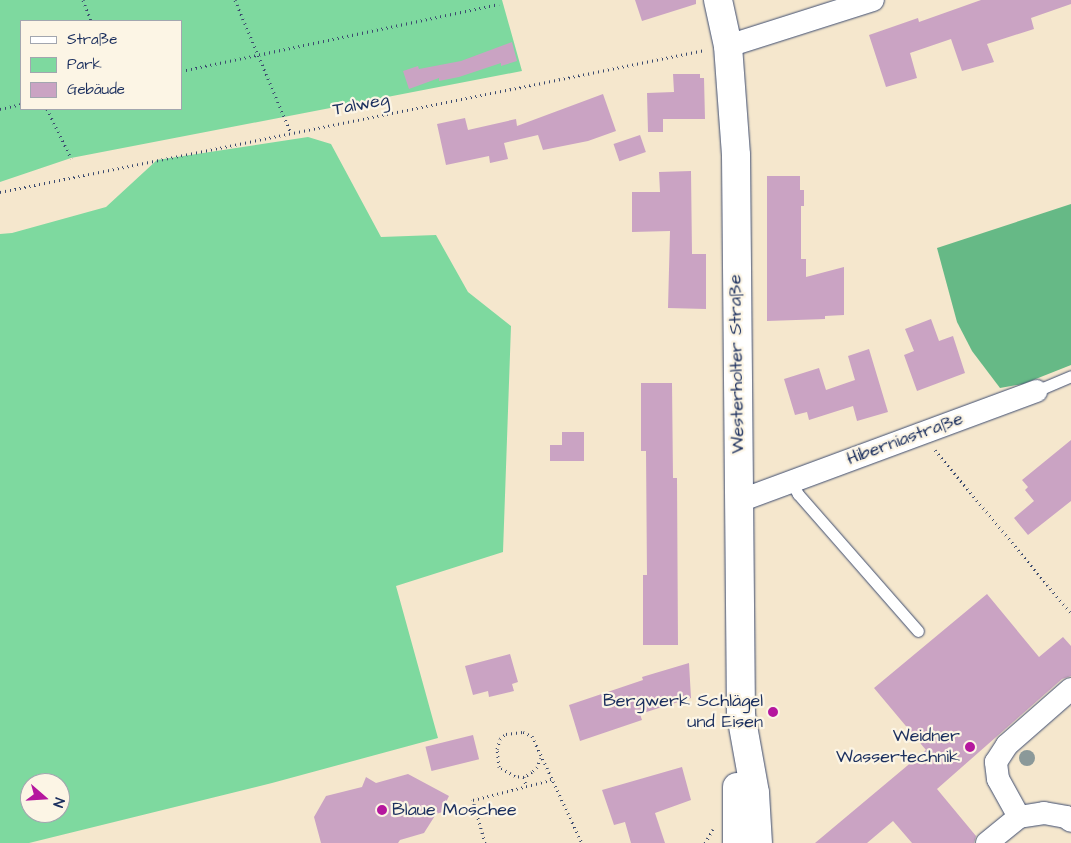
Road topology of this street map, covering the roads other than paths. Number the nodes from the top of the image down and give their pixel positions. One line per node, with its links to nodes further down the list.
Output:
1 (718, 0): 3 (main road, Westerholter Straße)
2 (873, 0): 3 (street)
3 (728, 46): 7 (main road, Westerholter Straße)
4 (1071, 376): 5 (lane, Hiberniastraße)
5 (1036, 391): 6 (street, Hiberniastraße)
6 (791, 481): 7 (street, Hiberniastraße); 8 (lane)
7 (739, 501): 10 (main road, Westerholter Straße)
8 (918, 631)
9 (1071, 688): 11 (street)
10 (741, 729): 13 (main road, Westerholter Straße); 14 (main road, Westerholter Straße)
11 (1019, 816): 12 (street); 15 (street)
12 (1071, 821)
13 (737, 843)
14 (758, 843)
15 (987, 843)

